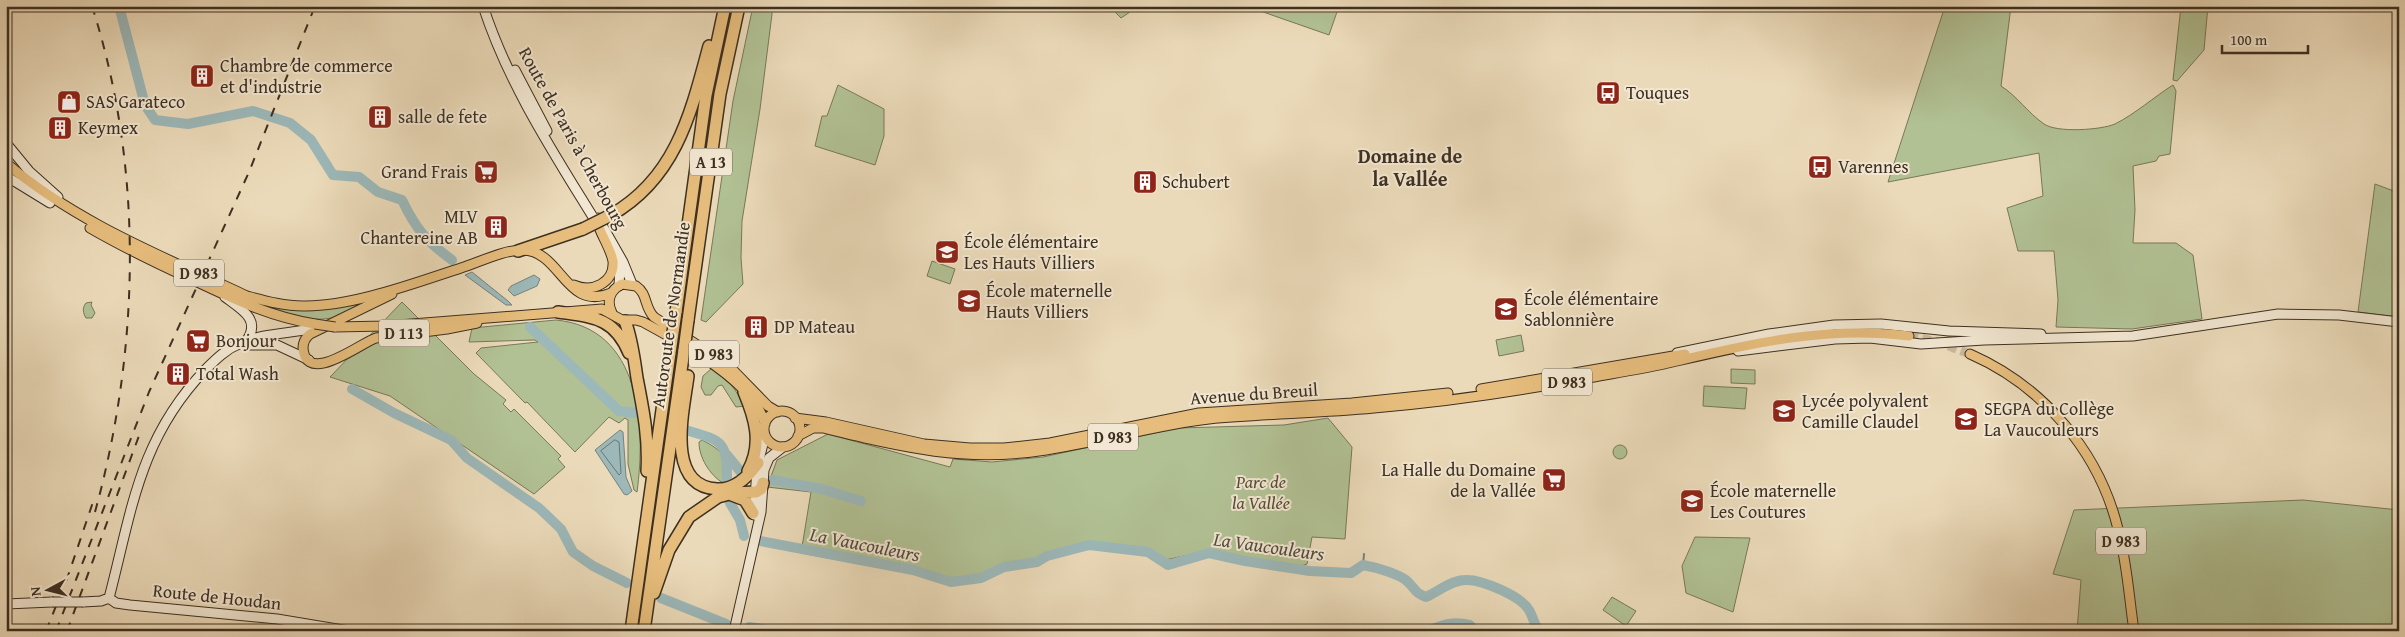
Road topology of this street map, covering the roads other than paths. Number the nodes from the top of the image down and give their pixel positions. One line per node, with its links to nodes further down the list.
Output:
1 (483, 6): 11 (main road)
2 (489, 6): 16 (main road, Route de Paris à Cherbourg)
3 (720, 6): 13 (highway, bridge)
4 (725, 6): 49 (highway, Autoroute de Normandie / A 13, bridge)
5 (739, 6): 33 (highway, Autoroute de Normandie / A 13, bridge)
6 (6, 143): 12 (main road)
7 (6, 163): 12 (main road, D 983)
8 (6, 168): 10 (main road, D 983)
9 (6, 176): 10 (main road)
10 (50, 203): 19 (main road, D 983)
11 (599, 227): 14 (main road); 17 (main road)
12 (103, 228): 15 (main road, D 983)
13 (518, 250): 14 (main road); 15 (main road, D 983)
14 (560, 275): 18 (main road)
15 (415, 283): 26 (main road, D 113)
16 (632, 284): 17 (main road); 20 (main road)
17 (619, 286): 18 (main road)
18 (611, 293): 22 (main road)
19 (221, 294): 26 (main road, D 983, bridge); 29 (main road)
20 (646, 305): 24 (main road); 38 (main road, D 983)
21 (558, 312): 22 (main road, D 983); 23 (main road, D 983); 36 (highway)
22 (612, 313): 24 (main road)
23 (504, 316): 26 (main road, D 983); 34 (main road, D 113)
24 (629, 320): 36 (highway); 37 (main road, D 983)
25 (2399, 322): 28 (main road)
26 (338, 324): 29 (main road, D 113); 34 (main road, D 113)
27 (1909, 336): 30 (main road, Avenue du Breuil / D 983)
28 (2076, 338): 30 (main road); 32 (main road)
29 (247, 340): 35 (main road, D 113)
30 (1717, 350): 32 (main road, Avenue du Breuil); 42 (main road, Avenue du Breuil / D 983)
31 (1970, 354): 59 (main road, D 983)
32 (1651, 358): 39 (main road, Avenue du Breuil)
33 (685, 359): 45 (highway); 53 (highway, Autoroute de Normandie / A 13)
34 (309, 360): 35 (main road, D 113)
35 (204, 370): 52 (main road, D 113)
36 (636, 371): 49 (highway)
37 (744, 392): 40 (main road, D 983); 45 (highway)
38 (778, 412): 39 (main road); 40 (main road)
39 (796, 418): 42 (main road)
40 (764, 424): 41 (main road)
41 (765, 436): 43 (main road); 44 (main road)
42 (798, 436): 43 (main road)
43 (783, 447): 46 (main road)
44 (758, 463): 45 (highway); 47 (main road)
45 (740, 482)
46 (763, 482): 47 (highway); 51 (main road)
47 (754, 493): 48 (highway); 50 (main road)
48 (726, 495): 50 (highway); 53 (highway)
49 (649, 502): 56 (highway, Autoroute de Normandie / A 13)
50 (753, 513): 51 (main road)
51 (754, 538): 58 (main road)
52 (110, 594): 54 (main road, Route de Houdan, bridge); 55 (main road, Route de Houdan)
53 (649, 598): 57 (highway, Autoroute de Normandie / A 13)
54 (6, 604)
55 (350, 631)
56 (631, 631)
57 (644, 631)
58 (734, 631)
59 (2134, 631)

